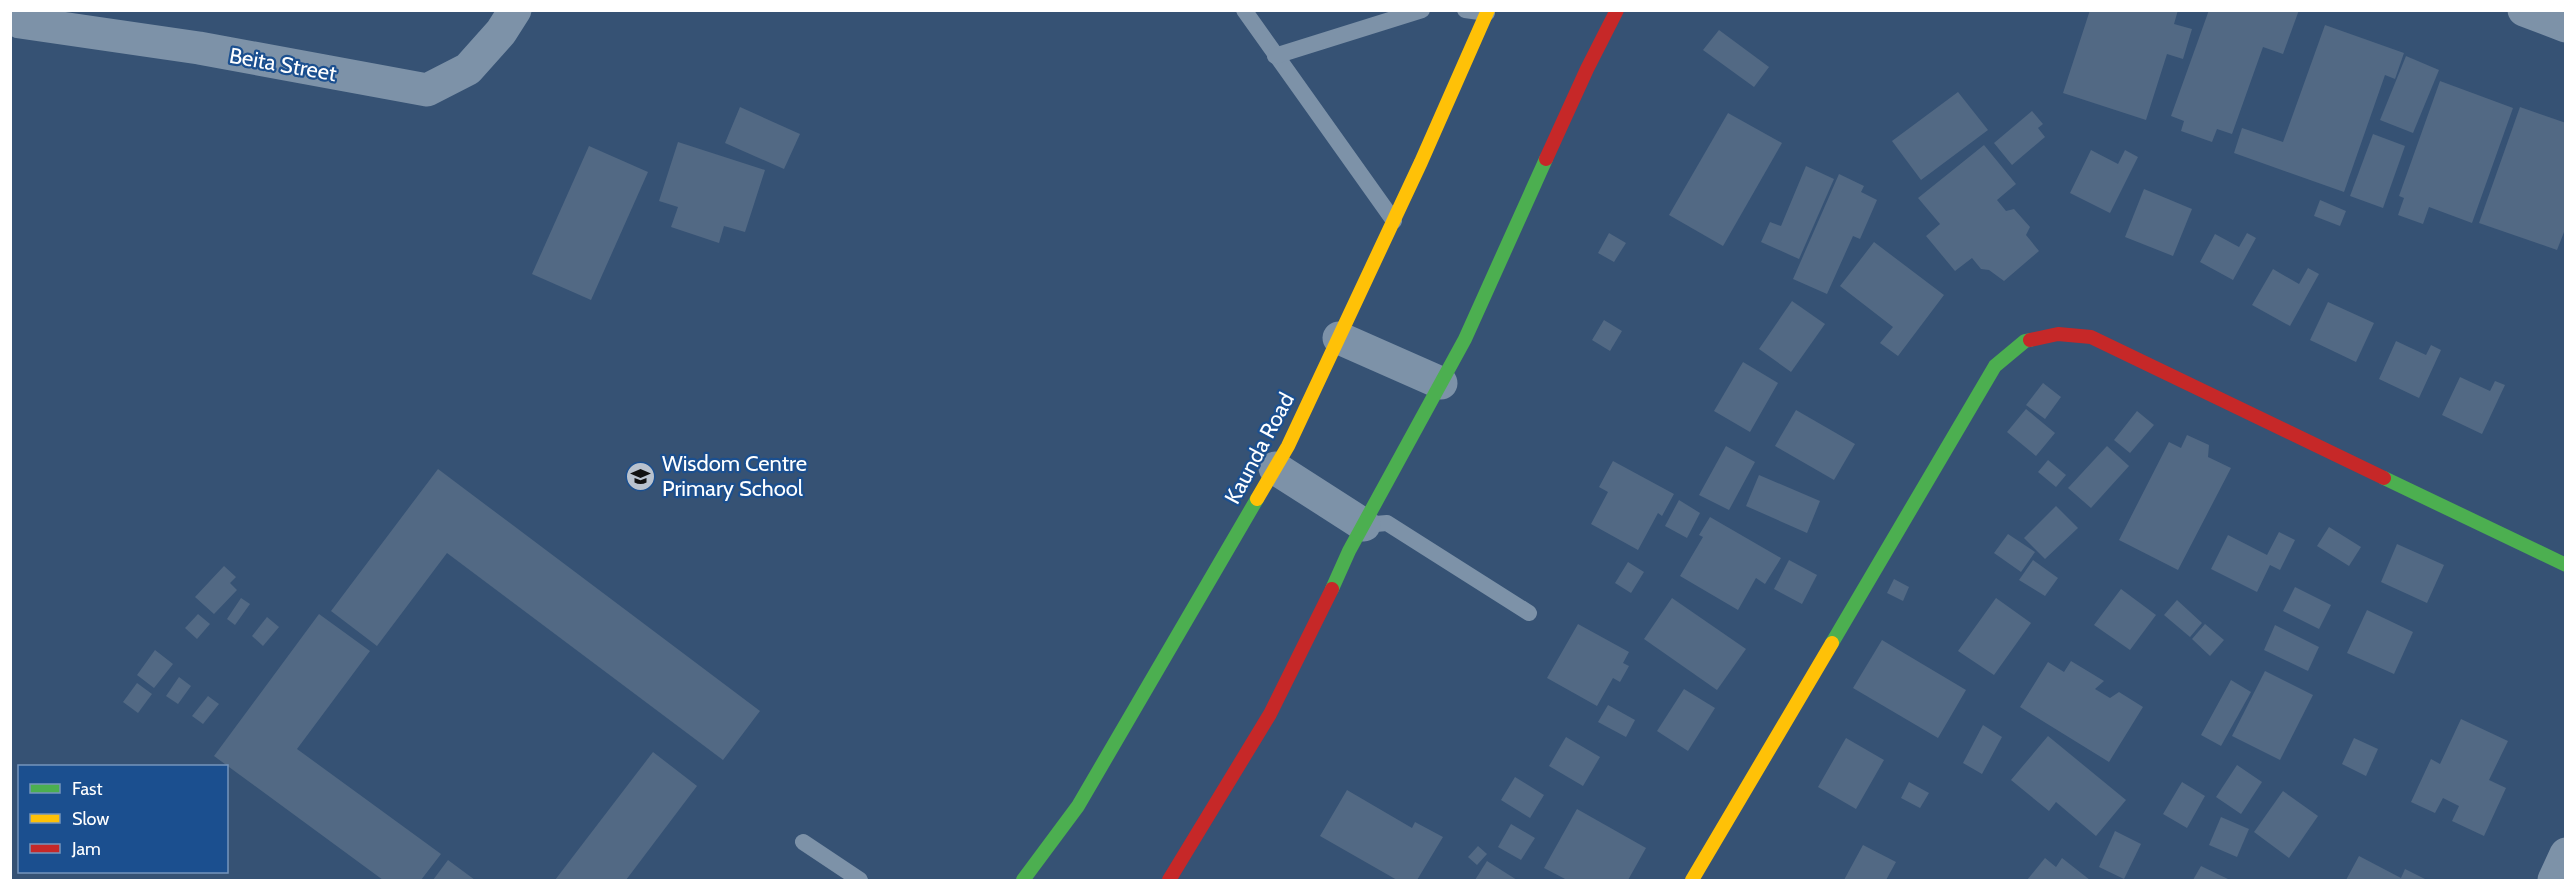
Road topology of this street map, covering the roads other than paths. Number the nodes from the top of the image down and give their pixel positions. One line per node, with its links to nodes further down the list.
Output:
1 (515, 10): 8 (street, Beita Street)
2 (1245, 10): 10 (lane)
3 (1422, 10): 10 (lane)
4 (1465, 10): 7 (lane)
5 (1617, 10): 13 (street)
6 (2524, 10): 9 (street)
7 (1487, 12): 11 (street, Kaunda Road)
8 (16, 20)
9 (2565, 26)
10 (1275, 56): 11 (lane)
11 (1394, 221): 12 (street, Kaunda Road)
12 (1339, 338): 13 (street); 14 (street, Kaunda Road)
13 (1441, 383): 15 (street)
14 (1275, 468): 15 (street); 21 (street, Kaunda Road)
15 (1364, 525): 17 (lane); 22 (street)
16 (2565, 565): 23 (street)
17 (1529, 613)
18 (803, 842): 20 (lane)
19 (2565, 854): 24 (street)
20 (860, 880)
21 (1023, 880)
22 (1169, 880)
23 (1692, 880)
24 (2554, 880)

